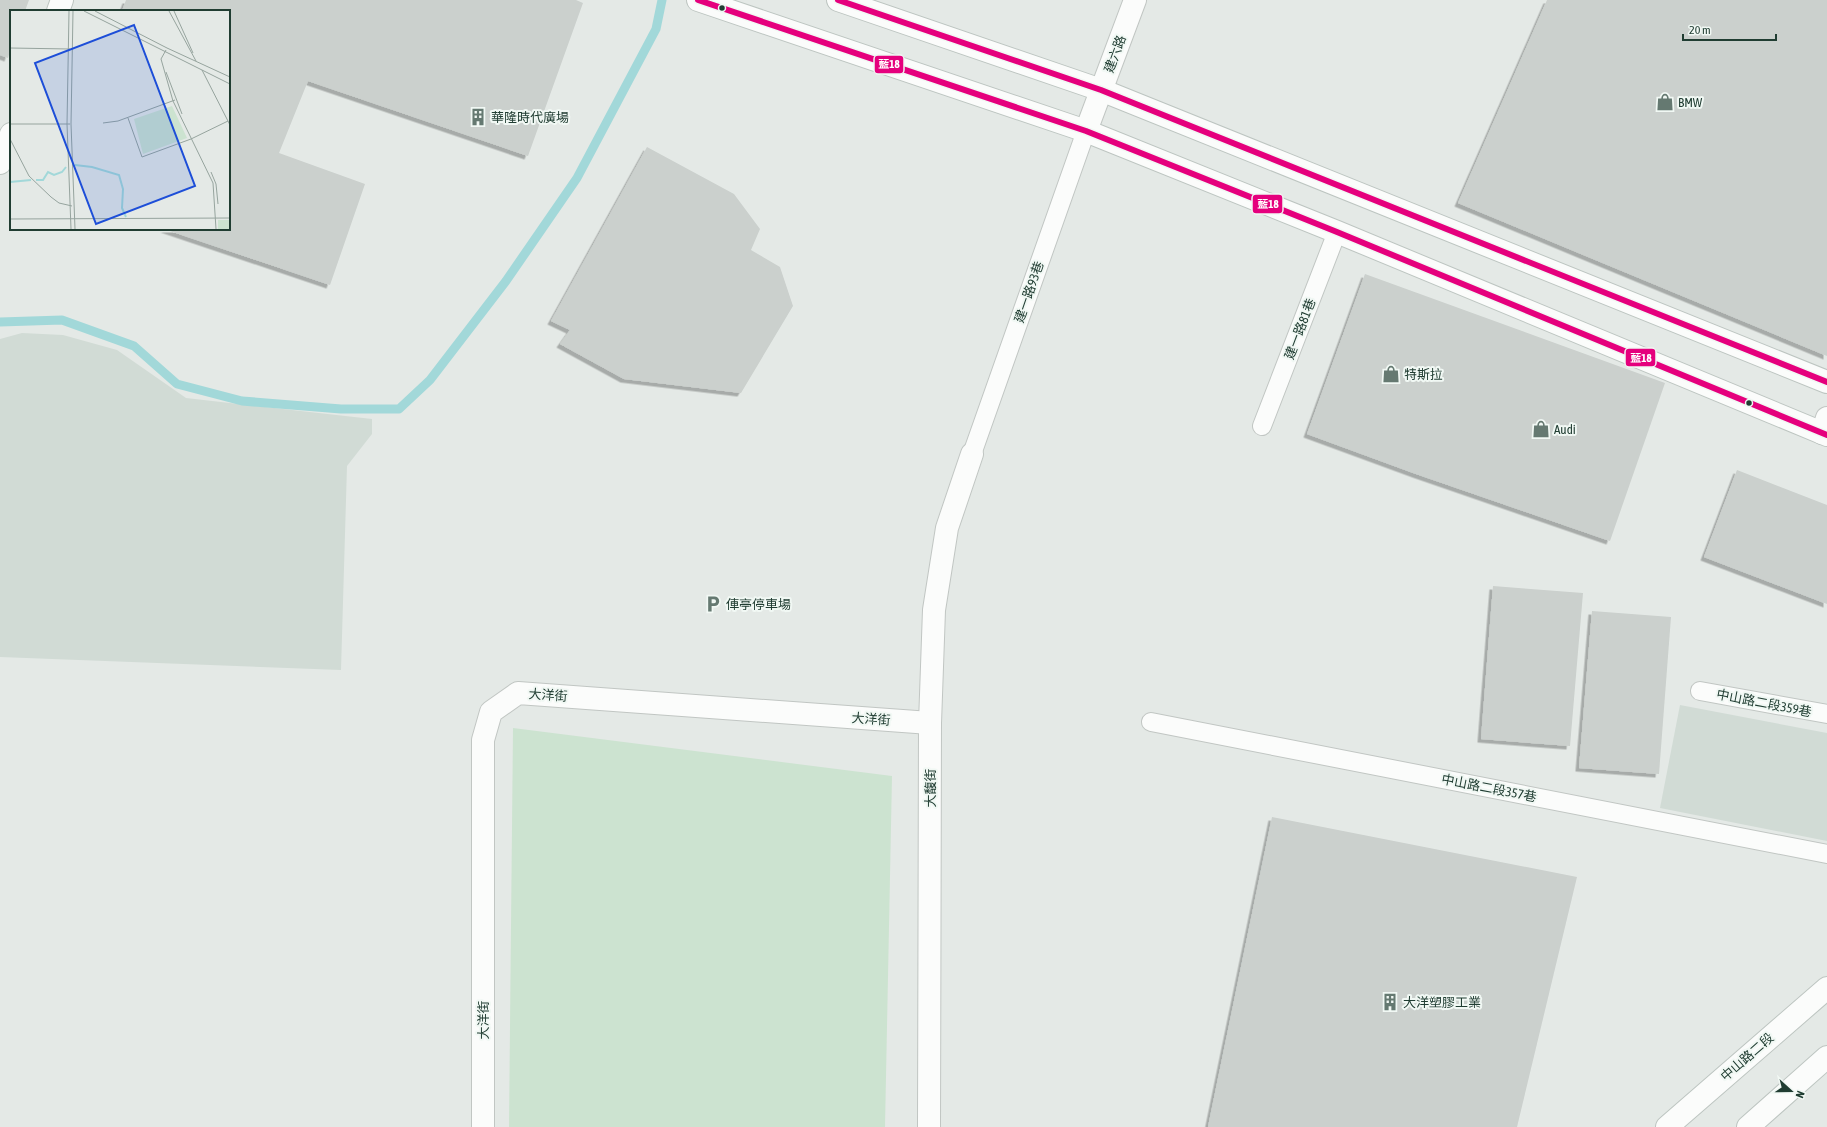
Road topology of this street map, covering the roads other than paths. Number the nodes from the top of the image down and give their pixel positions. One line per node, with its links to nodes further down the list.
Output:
1 (62, 0): 5 (street)
2 (698, 0): 7 (street)
3 (838, 0): 6 (street)
4 (1135, 0): 6 (street, 建六路)
5 (58, 10)
6 (1101, 90): 7 (street, 建六路); 11 (street)
7 (1086, 131): 10 (street); 14 (lane, 建一路93巷)
8 (10, 137): 9 (street)
9 (0, 163)
10 (1337, 232): 12 (lane, 建一路81巷); 13 (street)
11 (1827, 382)
12 (1262, 426)
13 (1825, 429)
14 (972, 454): 18 (street, 大馥街)
15 (1700, 691): 16 (lane, 中山路二段359巷)
16 (1827, 714)
17 (1151, 722): 19 (lane, 中山路二段357巷)
18 (930, 723): 22 (street, 大洋街); 23 (street, 大馥街)
19 (1827, 854)
20 (1827, 988): 24 (street, 中山路二段)
21 (1827, 1057): 25 (street)
22 (483, 1127)
23 (929, 1127)
24 (1667, 1127)
25 (1748, 1127)

